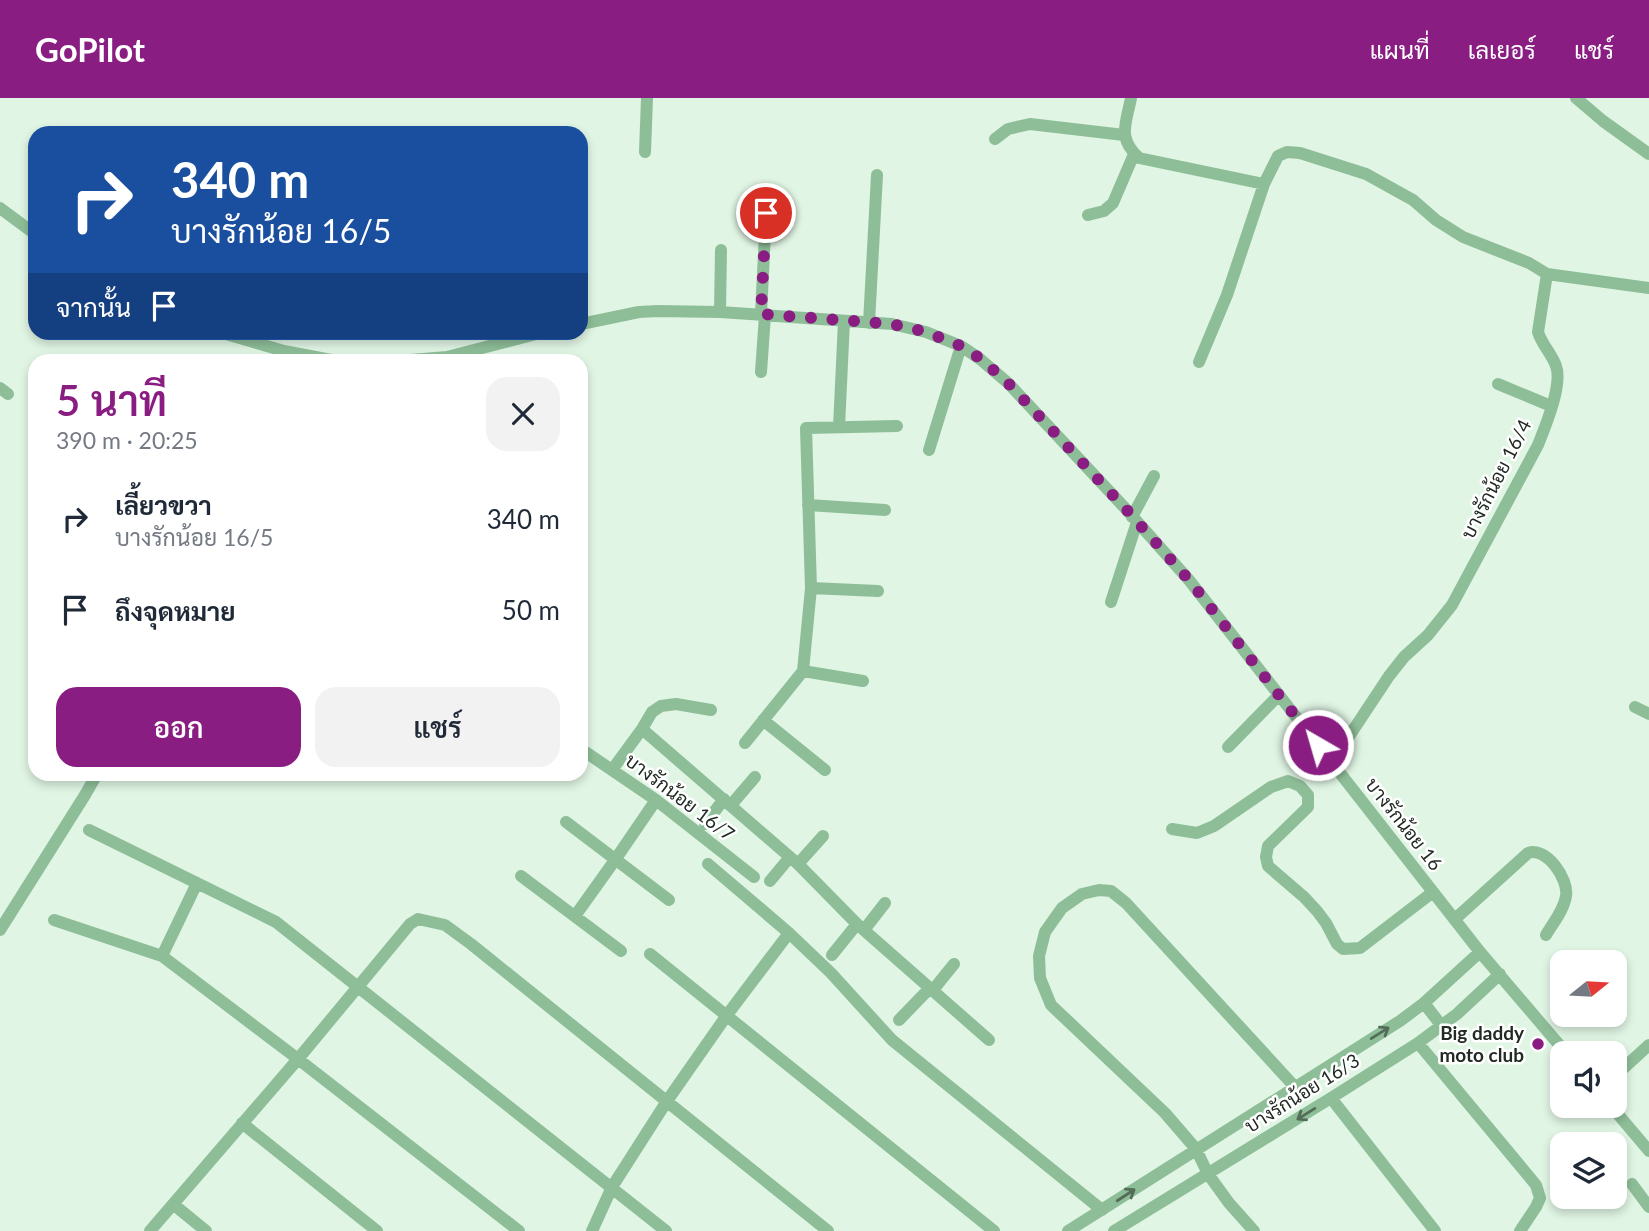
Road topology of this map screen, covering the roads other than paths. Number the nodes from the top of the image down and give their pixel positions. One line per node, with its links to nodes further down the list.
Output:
1 (647, 98): 6 (street)
2 (1131, 98): 4 (street)
3 (1576, 98): 8 (street)
4 (1124, 135): 5 (street); 7 (street)
5 (995, 139)
6 (645, 152)
7 (1134, 154): 10 (street); 13 (street)
8 (1649, 155)
9 (877, 175): 22 (street)
10 (1264, 184): 16 (street); 30 (street)
11 (0, 208): 14 (street)
12 (766, 213): 19 (street)
13 (1088, 215)
14 (28, 229)
15 (721, 250): 18 (street)
16 (1547, 274): 17 (street); 33 (street, บางรักน้อย 16/4)
17 (1649, 288)
18 (720, 312): 19 (street, บางรักน้อย 16); 21 (street, บางรักน้อย 16)
19 (763, 314): 20 (street, บางรักน้อย 16); 31 (street)
20 (844, 321): 22 (street, บางรักน้อย 16); 35 (street)
21 (588, 323)
22 (869, 323): 27 (street, บางรักน้อย 16)
23 (241, 340): 28 (street)
24 (490, 340): 26 (street)
25 (514, 340): 26 (street)
26 (491, 346): 29 (street)
27 (961, 346): 36 (street); 40 (street, บางรักน้อย 16)
28 (279, 354)
29 (459, 354)
30 (1199, 362)
31 (761, 372)
32 (1498, 384): 33 (street)
33 (1552, 406): 55 (street, บางรักน้อย 16/4)
34 (897, 426): 35 (street)
35 (839, 427): 38 (street)
36 (929, 450)
37 (1154, 476): 40 (street)
38 (808, 505): 39 (street); 41 (street)
39 (885, 510)
40 (1135, 519): 43 (street); 46 (street, บางรักน้อย 16)
41 (811, 587): 42 (street); 44 (street)
42 (878, 591)
43 (1111, 602)
44 (803, 671): 45 (street); 50 (street)
45 (863, 681)
46 (1279, 695): 53 (street); 55 (street, บางรักน้อย 16)
47 (1635, 707): 49 (street)
48 (711, 710): 51 (street)
49 (1649, 714)
50 (763, 720): 52 (street); 57 (street)
51 (642, 729): 56 (street); 61 (street)
52 (745, 743)
53 (1228, 747)
54 (588, 754): 56 (street, บางรักน้อย 16/7)
55 (1332, 762): 74 (street, บางรักน้อย 16)
56 (612, 770): 60 (street, บางรักน้อย 16/7)
57 (825, 770)
58 (755, 777): 61 (street)
59 (93, 781): 81 (street)
60 (656, 800): 67 (street); 71 (street, บางรักน้อย 16/7)
61 (727, 802): 63 (street); 68 (street)
62 (566, 822): 67 (street)
63 (705, 824)
64 (1172, 829): 74 (street)
65 (89, 830): 73 (street)
66 (824, 836): 68 (street)
67 (615, 860): 75 (street); 77 (street)
68 (794, 861): 72 (street); 80 (street)
69 (708, 864): 82 (street)
70 (521, 876): 77 (street)
71 (754, 877)
72 (770, 881)
73 (197, 883): 88 (street); 91 (street)
74 (1433, 892): 79 (street, บางรักน้อย 16)
75 (669, 900)
76 (885, 903): 80 (street)
77 (575, 916): 84 (street)
78 (54, 919): 88 (street)
79 (1455, 919): 83 (street); 85 (street, บางรักน้อย 16)
80 (861, 927): 87 (street); 92 (street)
81 (0, 930)
82 (789, 933): 94 (street); 115 (street)
83 (1546, 934)
84 (621, 951)
85 (1480, 952): 90 (street, บางรักน้อย 16); 93 (street)
86 (650, 954): 94 (street)
87 (832, 955)
88 (162, 956): 101 (street)
89 (954, 964): 92 (street)
90 (1500, 974): 96 (street, บางรักน้อย 16/3); 98 (street, บางรักน้อย 16)
91 (357, 986): 101 (street); 105 (street); 112 (street)
92 (932, 989): 95 (street); 97 (street)
93 (1424, 1003): 96 (street); 103 (street, one-way to 93)
94 (727, 1015): 105 (street); 123 (street)
95 (899, 1020)
96 (1441, 1025): 99 (street, บางรักน้อย 16/3)
97 (989, 1040)
98 (1556, 1041)
99 (1418, 1043): 104 (street, บางรักน้อย 16/3); 128 (street)
100 (1649, 1045): 102 (street)
101 (298, 1059): 107 (street); 119 (street)
102 (1627, 1065)
103 (1295, 1087): 108 (street); 108 (street)
104 (1331, 1098): 110 (street, บางรักน้อย 16/3, one-way to 110); 127 (street)
105 (667, 1101): 112 (street); 122 (street)
106 (1621, 1118): 109 (street)
107 (242, 1123): 113 (street); 118 (street)
108 (1196, 1149): 110 (street); 115 (street, one-way to 108)
109 (1649, 1151)
110 (1208, 1174): 125 (street, บางรักน้อย 16/3); 126 (street)
111 (1632, 1184): 114 (street)
112 (612, 1187): 120 (street); 121 (street)
113 (173, 1204): 116 (street); 117 (street)
114 (1649, 1207)
115 (1102, 1210): 124 (street)
116 (150, 1231)
117 (206, 1231)
118 (377, 1231)
119 (519, 1231)
120 (592, 1231)
121 (666, 1231)
122 (828, 1231)
123 (994, 1231)
124 (1068, 1231)
125 (1114, 1231)
126 (1254, 1231)
127 (1435, 1231)
128 (1520, 1231)

